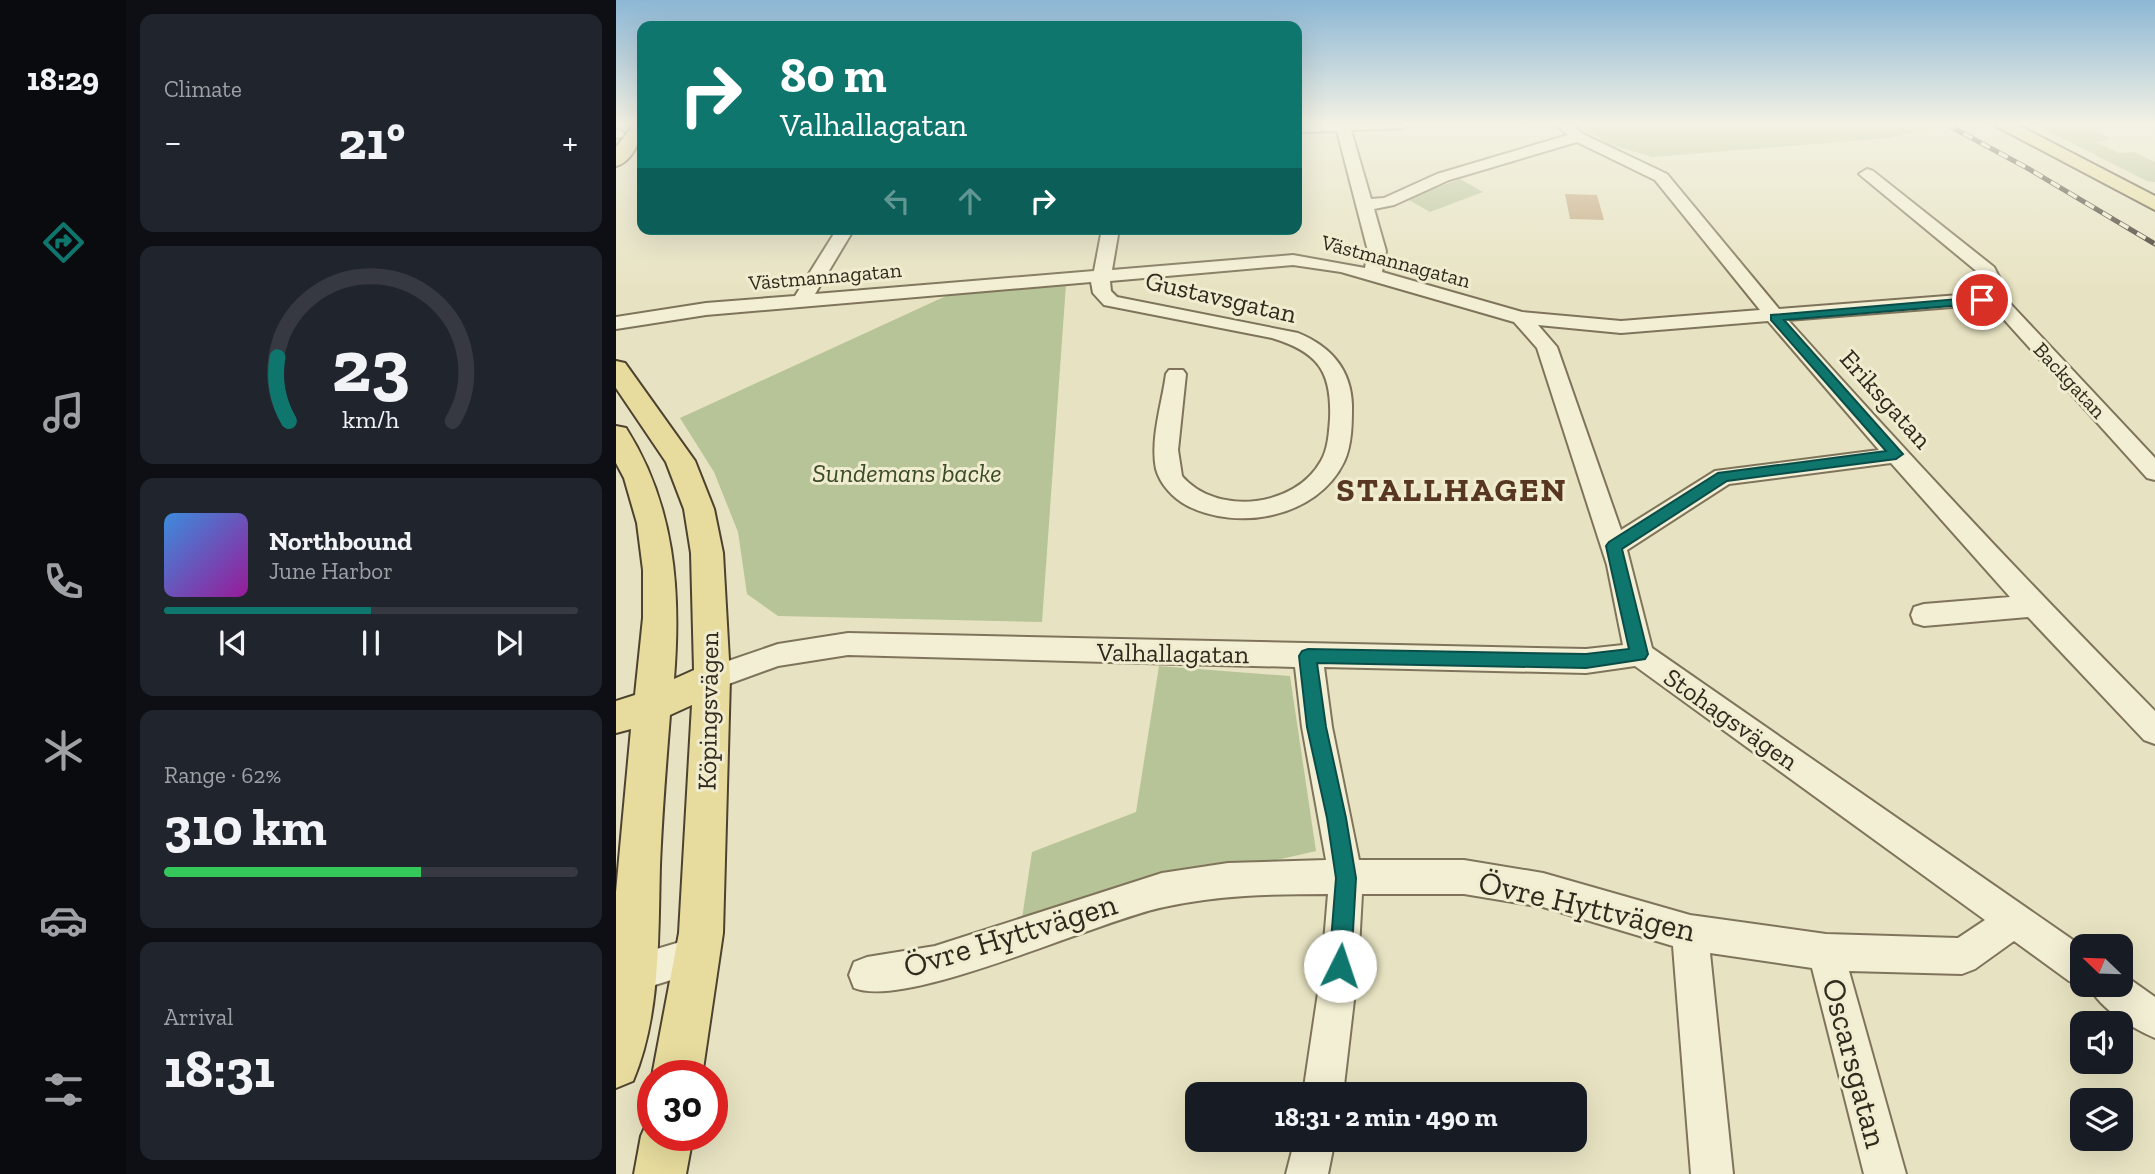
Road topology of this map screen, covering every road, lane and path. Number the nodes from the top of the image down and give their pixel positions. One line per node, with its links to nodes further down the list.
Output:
1 (1358, 179): 7 (street)
2 (1439, 179): 7 (street)
3 (1662, 179): 14 (street, Eriksgatan)
4 (1873, 179): 12 (street, Backgatan)
5 (2106, 179): 6 (main road)
6 (2155, 204)
7 (1365, 205): 11 (street)
8 (842, 235): 13 (street)
9 (1110, 235): 10 (street)
10 (1100, 275): 11 (street, Västmannagatan); 13 (street, Västmannagatan); 18 (street, Gustavsgatan)
11 (1372, 276): 15 (street, Västmannagatan)
12 (1995, 299): 14 (street, Västmannagatan); 21 (street, Backgatan)
13 (802, 300): 16 (street, Västmannagatan)
14 (1775, 317): 15 (street, Västmannagatan); 20 (street, Eriksgatan)
15 (1521, 318): 22 (street, Stohagsvägen)
16 (616, 323)
17 (616, 369): 27 (main road, Köpingsvägen)
18 (1176, 374)
19 (616, 435): 28 (main road, Köpingsvägen)
20 (1896, 454): 22 (street); 23 (street, Eriksgatan)
21 (2155, 472)
22 (1614, 546): 25 (street, Stohagsvägen)
23 (2034, 606): 24 (street); 29 (street, Eriksgatan)
24 (1924, 615)
25 (1639, 654): 26 (street, Valhallagatan); 31 (street, Stohagsvägen)
26 (1308, 656): 27 (street, Valhallagatan); 30 (street)
27 (712, 678): 28 (main road); 34 (main road, Köpingsvägen)
28 (634, 712): 37 (main road, Köpingsvägen)
29 (2155, 732)
30 (1346, 878): 32 (street, Övre Hyttvägen); 36 (street, Övre Hyttvägen); 42 (street)
31 (2013, 919): 33 (street, Övre Hyttvägen); 35 (street, Stohagsvägen)
32 (1690, 933): 33 (street, Övre Hyttvägen); 47 (street)
33 (1826, 952): 48 (street, Oscarsgatan)
34 (697, 955): 37 (street); 40 (main road, Köpingsvägen)
35 (2070, 959)
36 (867, 975)
37 (625, 976): 41 (main road, Köpingsvägen)
38 (2125, 998): 39 (street)
39 (2155, 1020)
40 (680, 1060)
41 (616, 1064)
42 (1325, 1082)
43 (664, 1151): 45 (main road)
44 (1312, 1152): 46 (street)
45 (660, 1174)
46 (1307, 1174)
47 (1712, 1174)
48 (1885, 1174)

